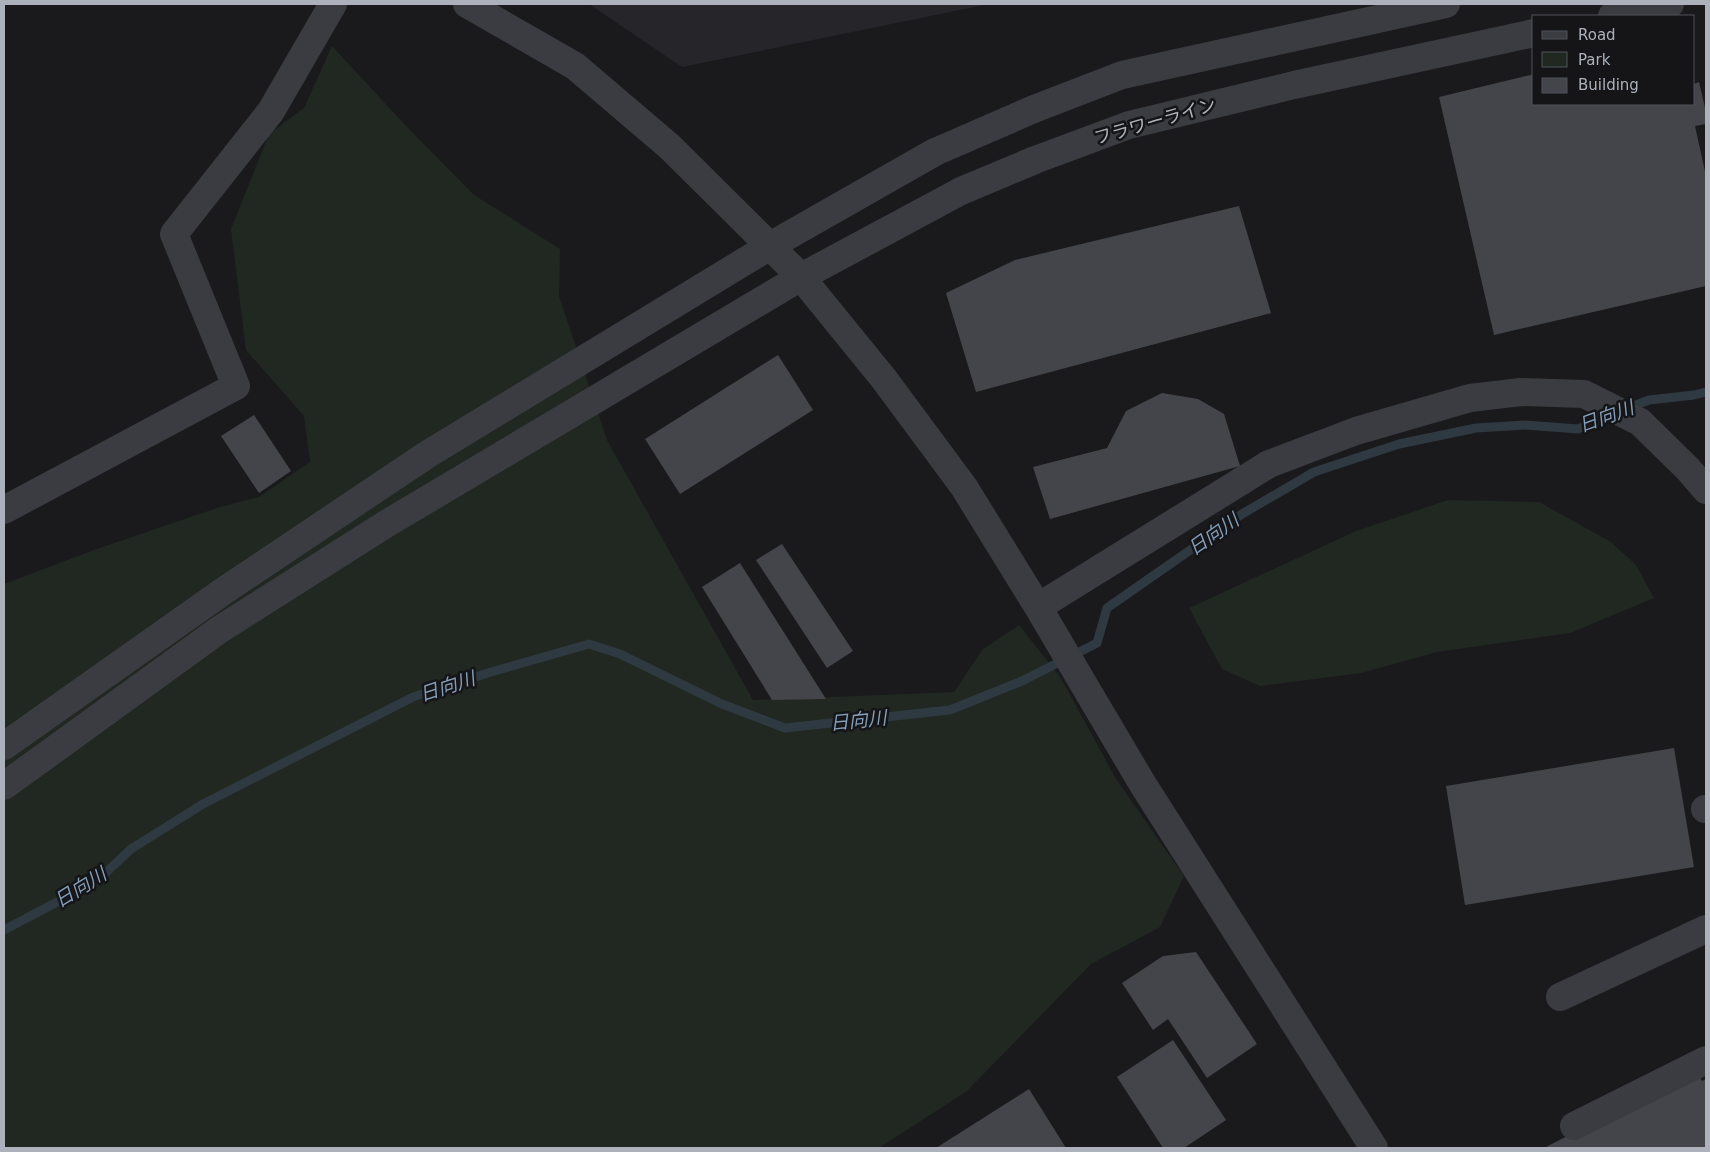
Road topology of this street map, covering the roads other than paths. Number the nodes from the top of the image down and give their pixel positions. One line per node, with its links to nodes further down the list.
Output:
1 (333, 4): 10 (street)
2 (467, 4): 7 (street)
3 (1446, 4): 7 (street)
4 (1670, 4): 5 (street)
5 (1617, 15)
6 (1532, 33): 8 (street, フラワーライン)
7 (770, 246): 8 (street); 12 (street)
8 (801, 277): 11 (street); 13 (street, フラワーライン)
9 (1706, 490): 11 (street)
10 (4, 510)
11 (1038, 607): 18 (street)
12 (4, 746)
13 (4, 786)
14 (1706, 929): 15 (street)
15 (1560, 997)
16 (1706, 1060): 17 (street)
17 (1574, 1126)
18 (1374, 1148)

